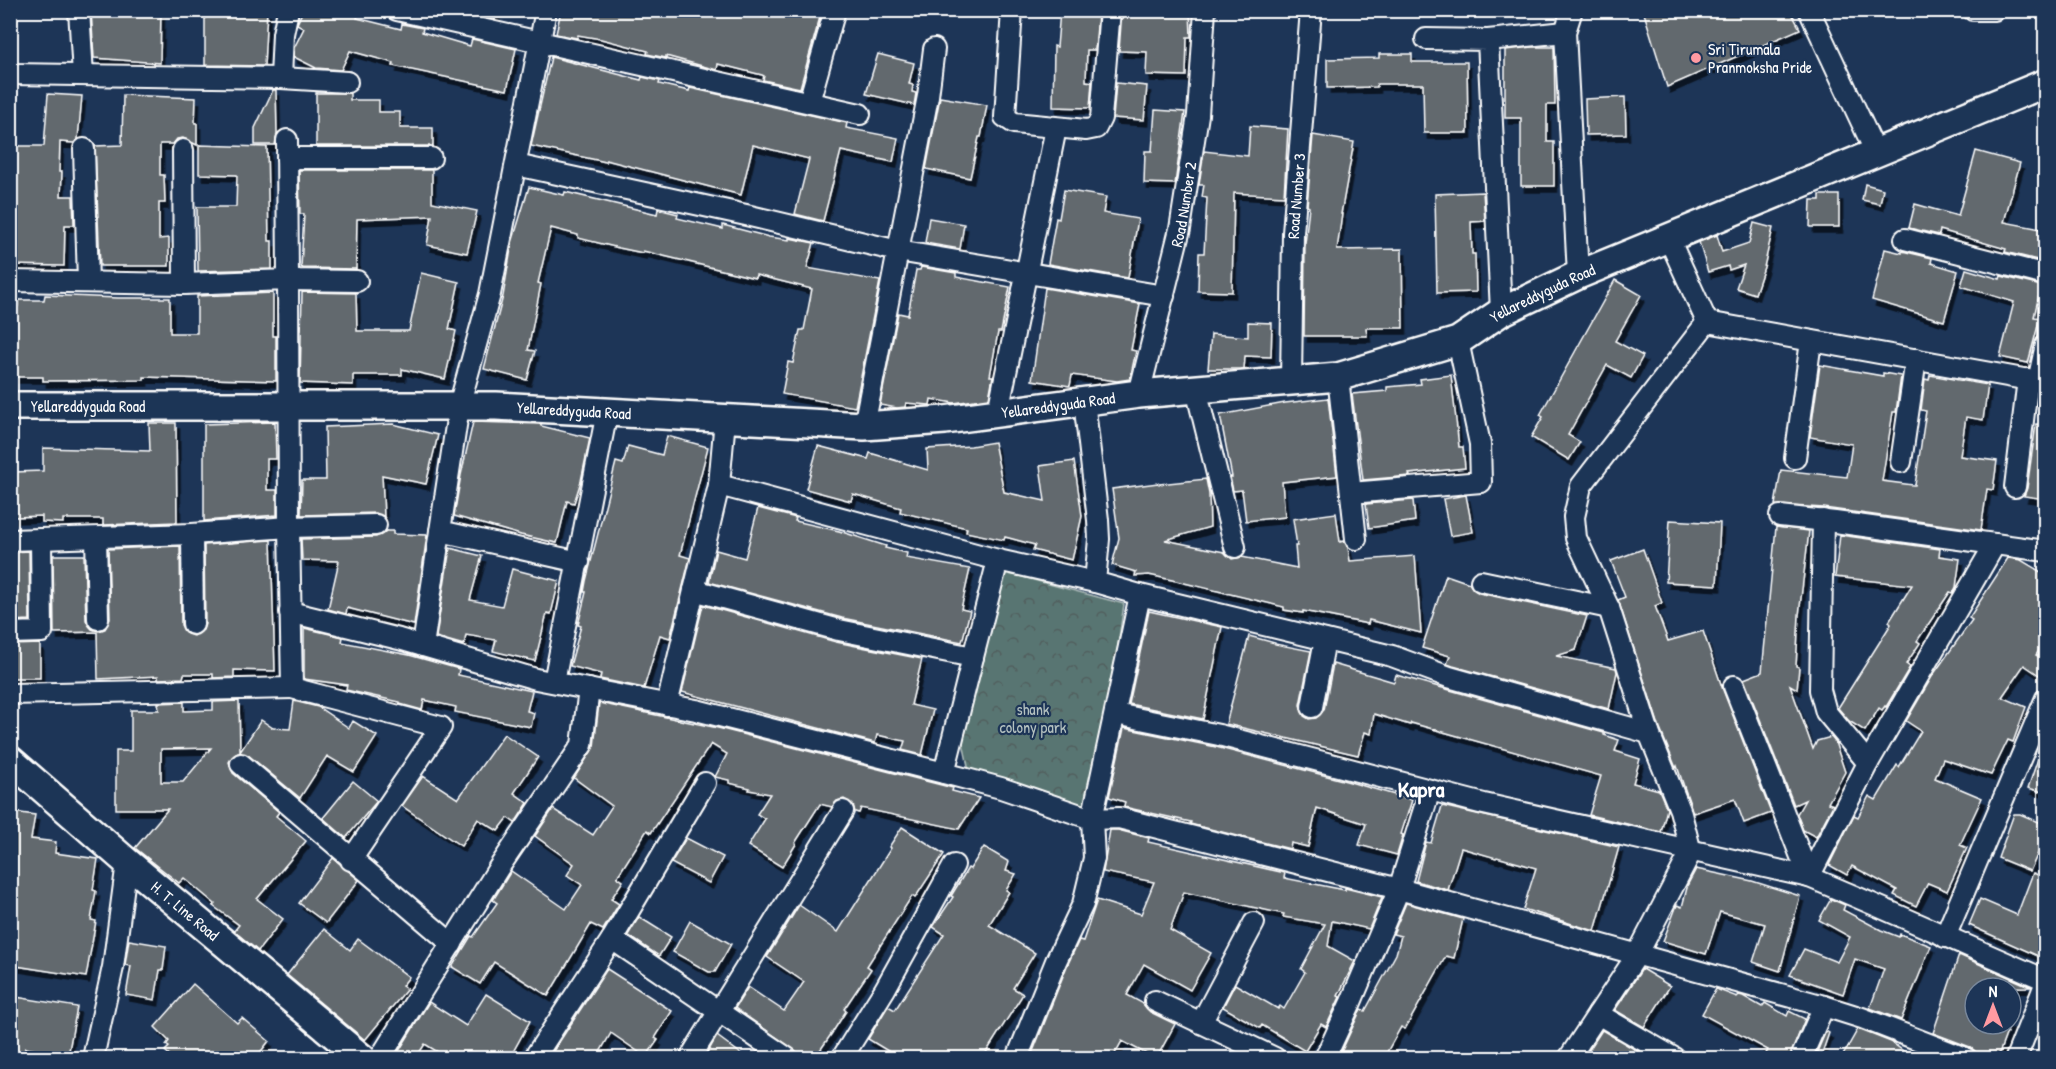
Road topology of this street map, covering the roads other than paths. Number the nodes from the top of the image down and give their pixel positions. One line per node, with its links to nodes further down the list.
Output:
1 (79, 10): 20 (street)
2 (288, 10): 21 (street)
3 (397, 10): 17 (street)
4 (546, 10): 17 (street)
5 (835, 10): 24 (street)
6 (1012, 10): 26 (street)
7 (1110, 10): 26 (street)
8 (1205, 10): 43 (street, Road Number 2)
9 (1311, 10): 52 (street, Road Number 3)
10 (1572, 10): 14 (street)
11 (1809, 10): 29 (street)
12 (1973, 10): 13 (street)
13 (1994, 10)
14 (1565, 32): 16 (street); 36 (street)
15 (1426, 39): 16 (street)
16 (1488, 40): 44 (street)
17 (539, 43): 24 (street); 31 (street)
18 (934, 49): 34 (street)
19 (10, 74): 20 (street)
20 (82, 75): 21 (street)
21 (281, 78): 22 (street)
22 (347, 82)
23 (2046, 83): 29 (street, Yellareddyguda Road)
24 (809, 102): 25 (street)
25 (860, 114)
26 (1056, 128): 35 (street)
27 (84, 149): 41 (street)
28 (183, 150): 42 (street)
29 (1876, 153): 32 (street, Yellareddyguda Road)
30 (431, 158): 39 (street)
31 (516, 165): 34 (street); 58 (street)
32 (1669, 239): 36 (street, Yellareddyguda Road); 45 (street)
33 (1905, 239): 37 (street)
34 (898, 251): 35 (street); 62 (street)
35 (1028, 273): 43 (street); 60 (street)
36 (1578, 275): 44 (street, Yellareddyguda Road)
37 (2046, 275)
38 (10, 280): 41 (street)
39 (288, 280): 40 (street); 42 (street); 57 (street)
40 (357, 281)
41 (88, 282): 42 (street)
42 (184, 284)
43 (1164, 296): 54 (street, Road Number 2)
44 (1501, 312): 47 (street, Yellareddyguda Road)
45 (1707, 322): 46 (street); 87 (street)
46 (1811, 340): 49 (street); 63 (street)
47 (1458, 341): 50 (street, Yellareddyguda Road); 67 (street)
48 (2046, 345): 51 (street)
49 (1916, 359): 51 (street); 64 (street)
50 (1338, 377): 52 (street, Yellareddyguda Road); 67 (street)
51 (2037, 381): 66 (street)
52 (1292, 382): 53 (street, Yellareddyguda Road)
53 (1196, 389): 54 (street, Yellareddyguda Road); 79 (street)
54 (1139, 394): 55 (street, Yellareddyguda Road)
55 (1084, 401): 60 (street, Yellareddyguda Road); 84 (street)
56 (10, 406): 57 (street, Yellareddyguda Road)
57 (289, 406): 58 (street, Yellareddyguda Road); 71 (street)
58 (459, 406): 59 (street, Yellareddyguda Road); 72 (street)
59 (607, 412): 61 (street, Yellareddyguda Road); 82 (street)
60 (998, 412): 62 (street, Yellareddyguda Road)
61 (725, 419): 62 (street, Yellareddyguda Road); 65 (street)
62 (864, 426)
63 (1795, 458)
64 (1901, 462)
65 (719, 485): 81 (street); 85 (street)
66 (2015, 487)
67 (1351, 493): 76 (street)
68 (1780, 516): 69 (street)
69 (1823, 520): 78 (street); 105 (street)
70 (376, 525): 71 (street)
71 (289, 527): 73 (street); 88 (street)
72 (440, 531): 82 (street); 93 (street)
73 (192, 534): 74 (street); 90 (street)
74 (96, 538): 75 (street); 89 (street)
75 (41, 539): 77 (street); 91 (street)
76 (1356, 539)
77 (10, 540)
78 (1995, 544): 80 (street); 105 (street)
79 (1235, 547)
80 (2046, 551)
81 (998, 560): 84 (street); 94 (street)
82 (579, 562): 95 (street)
83 (1481, 581): 87 (street)
84 (1095, 582): 86 (street)
85 (694, 590): 94 (street); 101 (street)
86 (1140, 595): 92 (street); 103 (street)
87 (1609, 608): 104 (street)
88 (291, 612): 93 (street); 97 (street)
89 (98, 619)
90 (193, 624)
91 (10, 633)
92 (1325, 640): 102 (street); 104 (street)
93 (423, 646): 95 (street)
94 (973, 657): 108 (street)
95 (554, 682): 98 (street)
96 (1734, 686): 117 (street)
97 (292, 688): 99 (street); 114 (street)
98 (590, 689): 101 (street); 122 (street)
99 (10, 694)
100 (2046, 698): 120 (street)
101 (667, 705): 108 (street)
102 (1312, 707)
103 (1116, 714): 110 (street); 112 (street)
104 (1650, 733): 113 (street)
105 (1869, 763): 117 (street)
106 (241, 764): 114 (street)
107 (11, 766): 116 (street, H. T. Line Road)
108 (944, 773): 112 (street)
109 (705, 783): 121 (street)
110 (1430, 790): 113 (street); 118 (street)
111 (843, 811): 127 (street)
112 (1092, 819): 118 (street); 139 (street)
113 (1690, 852): 117 (street); 123 (street)
114 (351, 860): 122 (street)
115 (954, 865): 138 (street)
116 (126, 871): 131 (street); 132 (street, H. T. Line Road); 133 (street, H. T. Line Road)
117 (1809, 877): 120 (street)
118 (1399, 889): 123 (street); 141 (street)
119 (1254, 923): 129 (street)
120 (1945, 937): 124 (street)
121 (612, 939): 127 (street); 135 (street)
122 (452, 944): 134 (street)
123 (1637, 955): 126 (street); 128 (street)
124 (2046, 981): 146 (street)
125 (1155, 1001): 129 (street)
126 (1824, 1006): 144 (street); 145 (street)
127 (719, 1013): 136 (street); 137 (street)
128 (1598, 1014): 142 (street); 143 (street)
129 (1201, 1023): 130 (street)
130 (1249, 1053): 140 (street)
131 (93, 1059)
132 (334, 1059)
133 (362, 1059)
134 (380, 1059)
135 (534, 1059)
136 (690, 1059)
137 (787, 1059)
138 (842, 1059)
139 (1017, 1059)
140 (1275, 1059)
141 (1325, 1059)
142 (1569, 1059)
143 (1674, 1059)
144 (1801, 1059)
145 (1965, 1059)
146 (2016, 1059)

